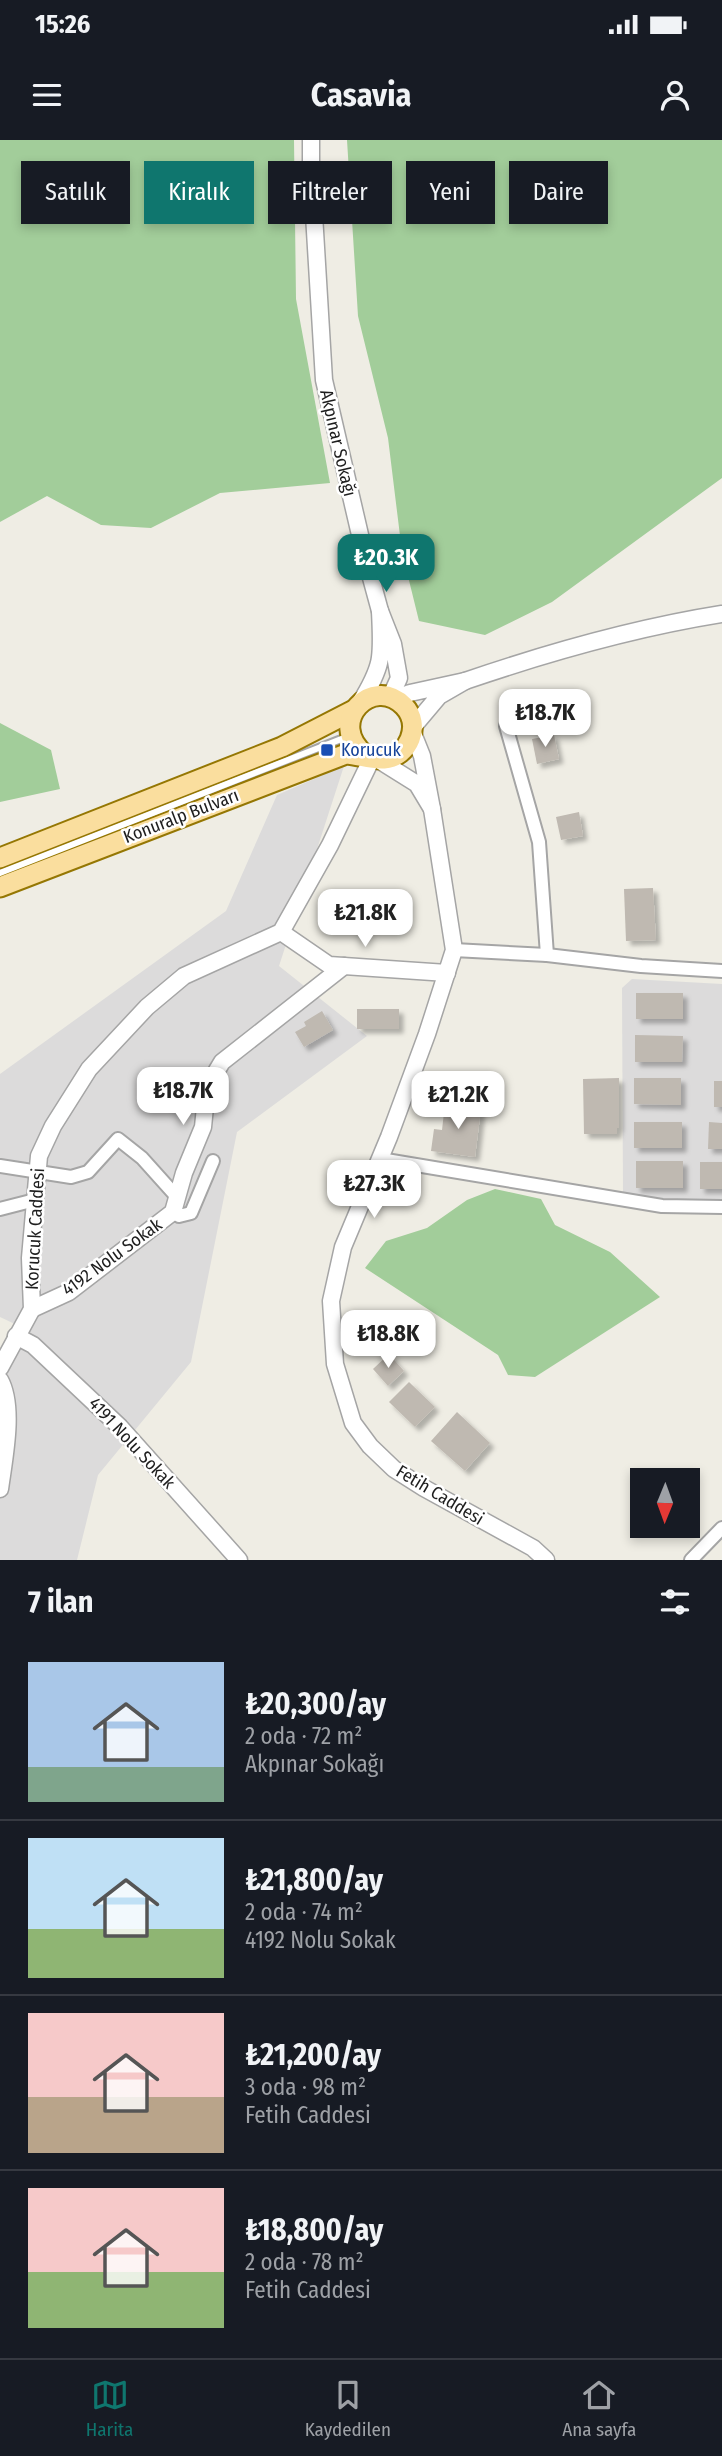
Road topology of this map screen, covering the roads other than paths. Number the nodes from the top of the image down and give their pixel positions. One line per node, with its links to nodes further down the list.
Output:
1 (312, 140): 3 (street, Akpınar Sokağı)
2 (323, 140): 3 (street, Akpınar Sokağı)
3 (317, 271): 4 (street, Akpınar Sokağı)
4 (380, 611): 7 (street, Akpınar Sokağı); 8 (street, Akpınar Sokağı)
5 (722, 614): 6 (street)
6 (465, 681): 7 (street); 10 (street)
7 (392, 699): 8 (main road); 10 (main road)
8 (357, 707): 11 (main road); 14 (main road, Konuralp Bulvarı)
9 (506, 726): 19 (street)
10 (412, 730): 12 (main road); 13 (street, Fetih Caddesi)
11 (351, 736): 12 (main road); 15 (lane)
12 (371, 757): 13 (street, Fetih Caddesi); 16 (main road, Konuralp Bulvarı); 17 (street)
13 (432, 808): 18 (street, Fetih Caddesi)
14 (0, 858)
15 (0, 873)
16 (0, 887)
17 (281, 932): 20 (street); 26 (street, Korucuk Caddesi)
18 (454, 950): 19 (street); 22 (street, Fetih Caddesi)
19 (547, 956): 21 (street)
20 (344, 966): 22 (street); 28 (street)
21 (722, 971)
22 (447, 973): 23 (street, Fetih Caddesi)
23 (380, 1159): 29 (street); 37 (street, Fetih Caddesi)
24 (213, 1161): 28 (street)
25 (0, 1166): 26 (street)
26 (38, 1173): 27 (street, Korucuk Caddesi); 28 (street)
27 (35, 1200): 30 (street); 31 (street, Korucuk Caddesi)
28 (175, 1204): 31 (street, 4192 Nolu Sokak)
29 (722, 1207)
30 (0, 1209)
31 (32, 1309): 32 (street, Korucuk Caddesi)
32 (16, 1336): 33 (street, Korucuk Caddesi); 38 (street, 4191 Nolu Sokak)
33 (0, 1368)
34 (0, 1380): 35 (street)
35 (0, 1489)
36 (722, 1528): 40 (street)
37 (536, 1554): 39 (street, Fetih Caddesi)
38 (239, 1560)
39 (546, 1560)
40 (691, 1560)

